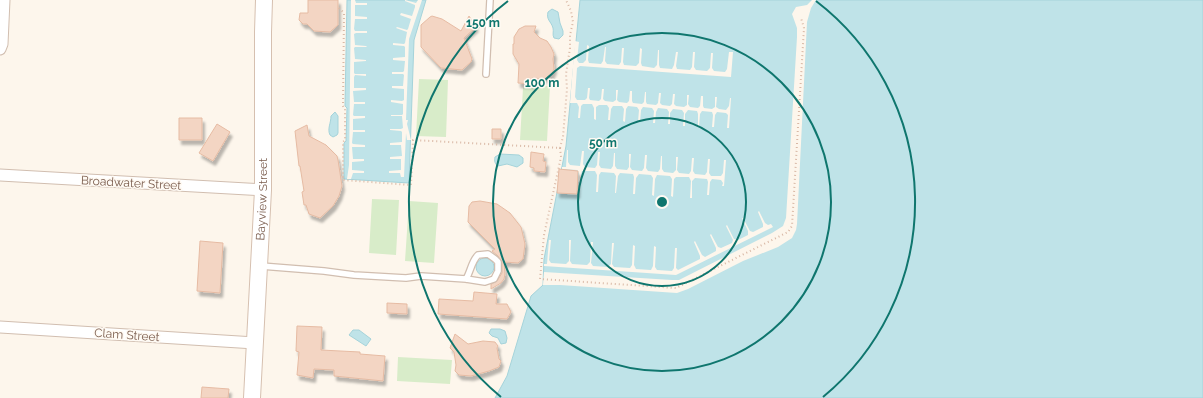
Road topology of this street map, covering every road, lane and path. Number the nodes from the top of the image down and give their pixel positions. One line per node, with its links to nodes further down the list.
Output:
1 (4, 0): 7 (street)
2 (264, 0): 11 (main road, Bayview Street)
3 (490, 0): 8 (lane)
4 (566, 0): 9 (path)
5 (340, 8): 9 (path)
6 (801, 18): 9 (path)
7 (0, 49)
8 (486, 74)
9 (560, 148)
10 (0, 175): 11 (street, Broadwater Street)
11 (263, 190): 12 (main road, Bayview Street)
12 (259, 266): 13 (lane); 15 (main road, Bayview Street)
13 (466, 278): 13 (lane)
14 (0, 327): 15 (street, Clam Street)
15 (255, 343): 16 (main road, Bayview Street)
16 (252, 398)

